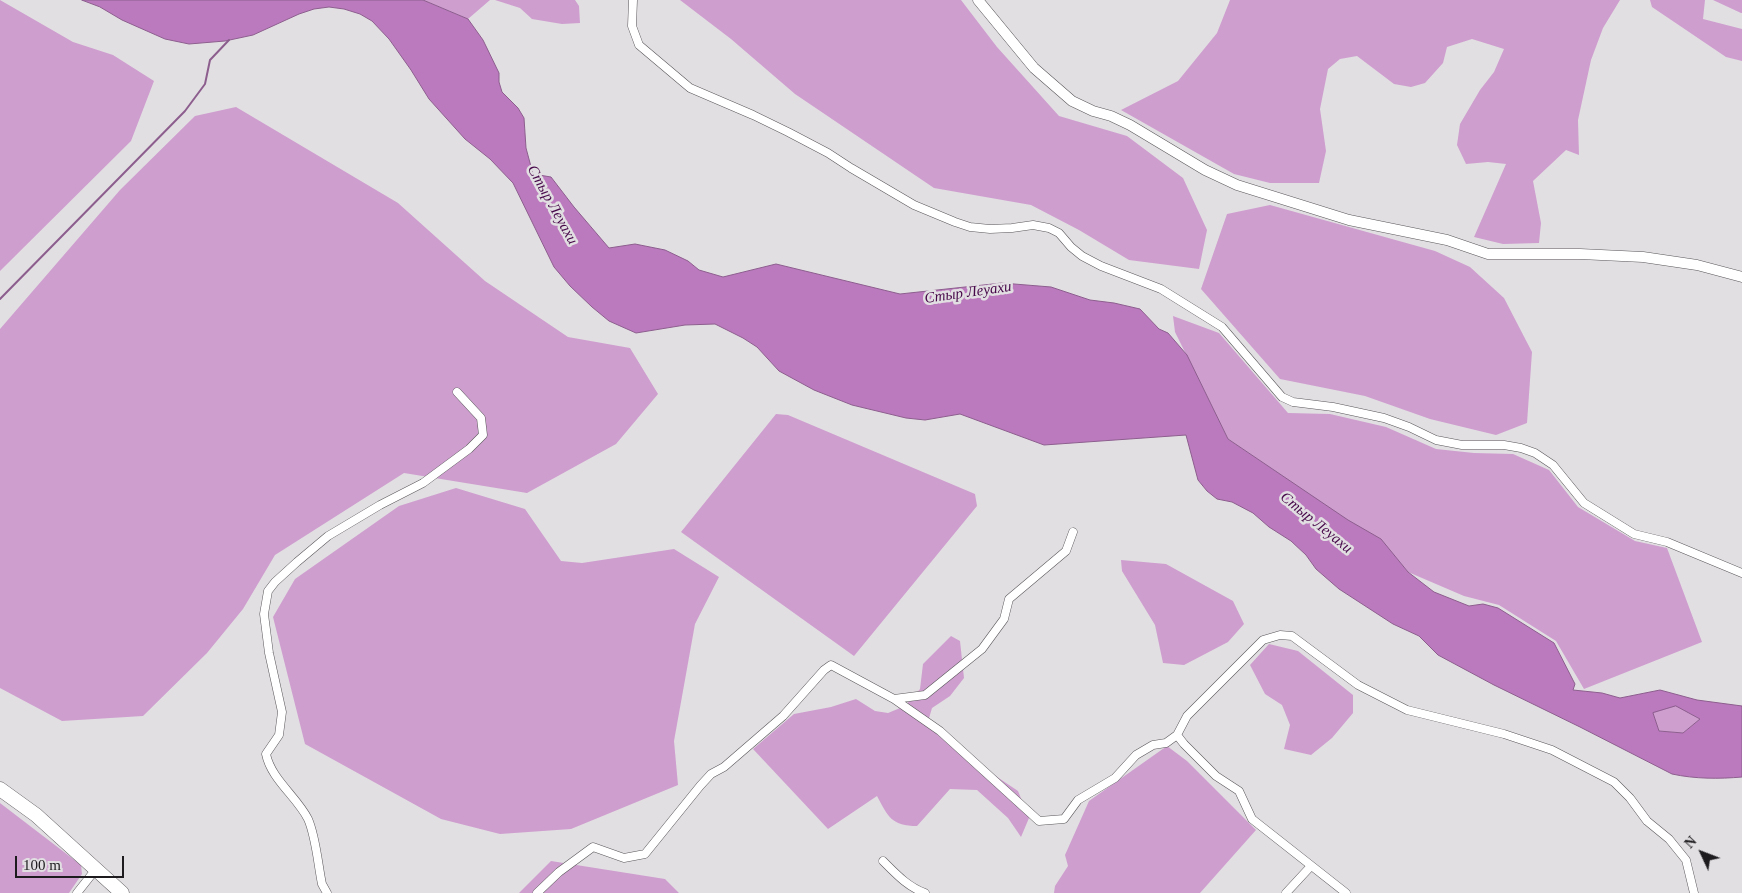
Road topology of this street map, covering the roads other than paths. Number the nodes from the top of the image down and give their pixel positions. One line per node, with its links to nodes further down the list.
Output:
1 (633, 0): 6 (street)
2 (978, 0): 3 (main road)
3 (1742, 276)
4 (457, 392): 16 (street)
5 (1073, 532): 7 (street)
6 (1742, 573)
7 (894, 699): 8 (street); 17 (street)
8 (1177, 734): 11 (street); 21 (street)
9 (0, 789): 12 (highway)
10 (883, 861): 13 (street)
11 (1311, 866): 19 (street); 20 (street)
12 (96, 870): 14 (street); 15 (highway)
13 (912, 891): 18 (street)
14 (77, 893)
15 (122, 893)
16 (327, 893)
17 (537, 893)
18 (925, 893)
19 (1286, 893)
20 (1346, 893)
21 (1694, 893)

